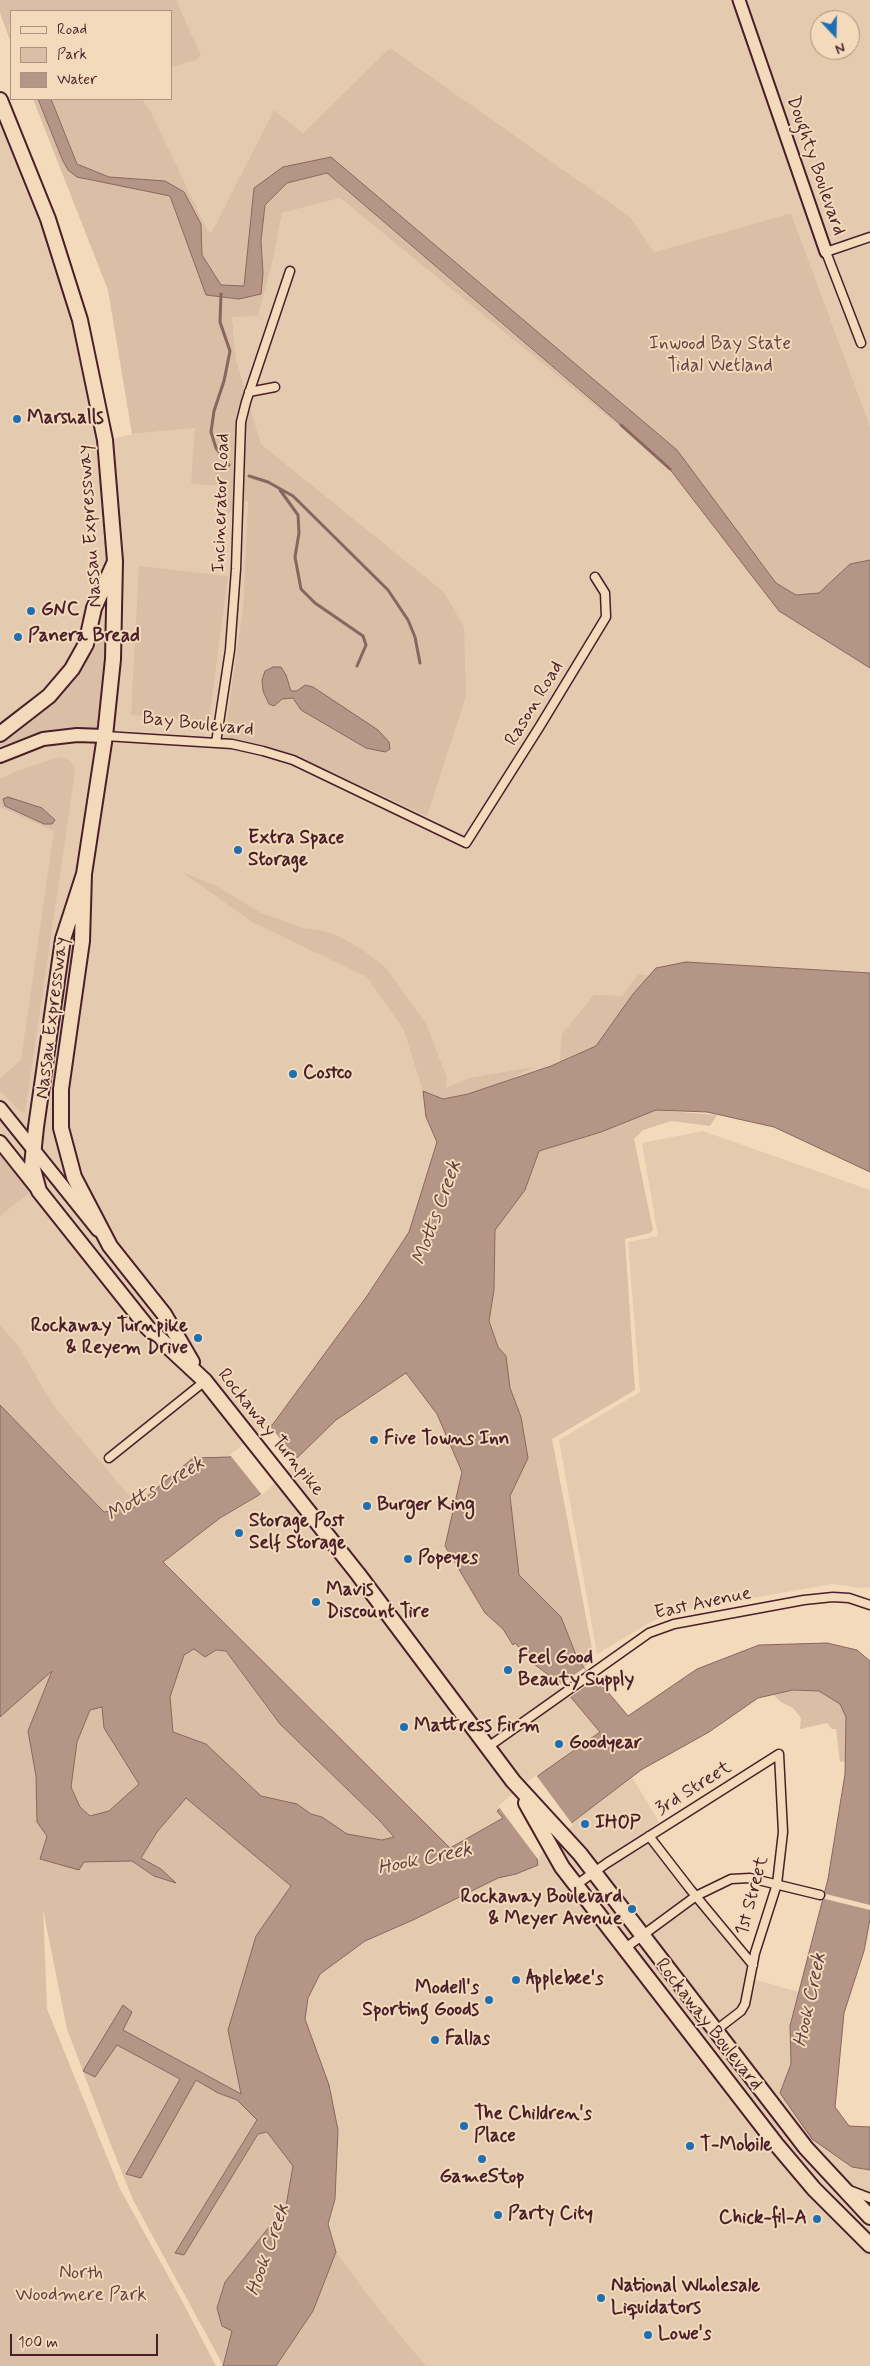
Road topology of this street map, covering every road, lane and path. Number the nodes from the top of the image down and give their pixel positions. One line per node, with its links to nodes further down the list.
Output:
1 (739, 0): 4 (main road, Doughty Boulevard)
2 (0, 100): 9 (highway, Nassau Expressway)
3 (870, 236): 4 (street)
4 (826, 252): 6 (street, Doughty Boulevard)
5 (290, 271): 8 (street, Incinerator Road)
6 (861, 343)
7 (275, 386): 8 (street)
8 (249, 392): 13 (street, Incinerator Road)
9 (115, 561): 11 (highway); 12 (highway, Nassau Expressway)
10 (595, 577): 15 (street, Rason Road)
11 (0, 734)
12 (104, 736): 13 (street, Bay Boulevard); 14 (main road, Bay Boulevard); 16 (highway, Nassau Expressway)
13 (216, 743): 15 (street, Bay Boulevard)
14 (0, 756)
15 (466, 843)
16 (84, 874): 19 (highway, Nassau Expressway); 21 (highway, Nassau Expressway)
17 (0, 1108): 19 (main road, Rockaway Turnpike)
18 (0, 1142): 20 (main road, Rockaway Turnpike)
19 (33, 1148): 20 (highway, Nassau Expressway); 21 (main road, Rockaway Turnpike)
20 (39, 1191): 22 (highway, Rockaway Turnpike)
21 (110, 1246): 22 (highway, Rockaway Turnpike)
22 (201, 1377): 23 (street); 25 (highway, Rockaway Turnpike)
23 (108, 1458)
24 (870, 1605): 25 (street, East Avenue)
25 (488, 1747): 27 (highway, Rockaway Turnpike)
26 (779, 1754): 28 (street, 3rd Street); 30 (street, 1st Street)
27 (536, 1813): 29 (highway, Rockaway Boulevard); 31 (highway, Rockaway Boulevard)
28 (649, 1836): 29 (street, 3rd Street); 33 (street)
29 (594, 1872): 31 (street, 3rd Street); 34 (highway, Rockaway Boulevard)
30 (777, 1884): 32 (street); 33 (street); 36 (street, 1st Street)
31 (576, 1885): 35 (highway, Rockaway Boulevard)
32 (820, 1895)
33 (696, 1896): 34 (street); 36 (street)
34 (642, 1936): 35 (street); 37 (highway, Rockaway Boulevard)
35 (624, 1949): 41 (highway, Rockaway Boulevard)
36 (753, 1965): 37 (street, 1st Street)
37 (715, 2031): 38 (highway, Rockaway Boulevard)
38 (839, 2186): 39 (street); 40 (highway, Rockaway Boulevard)
39 (870, 2198)
40 (870, 2217)
41 (870, 2245)

